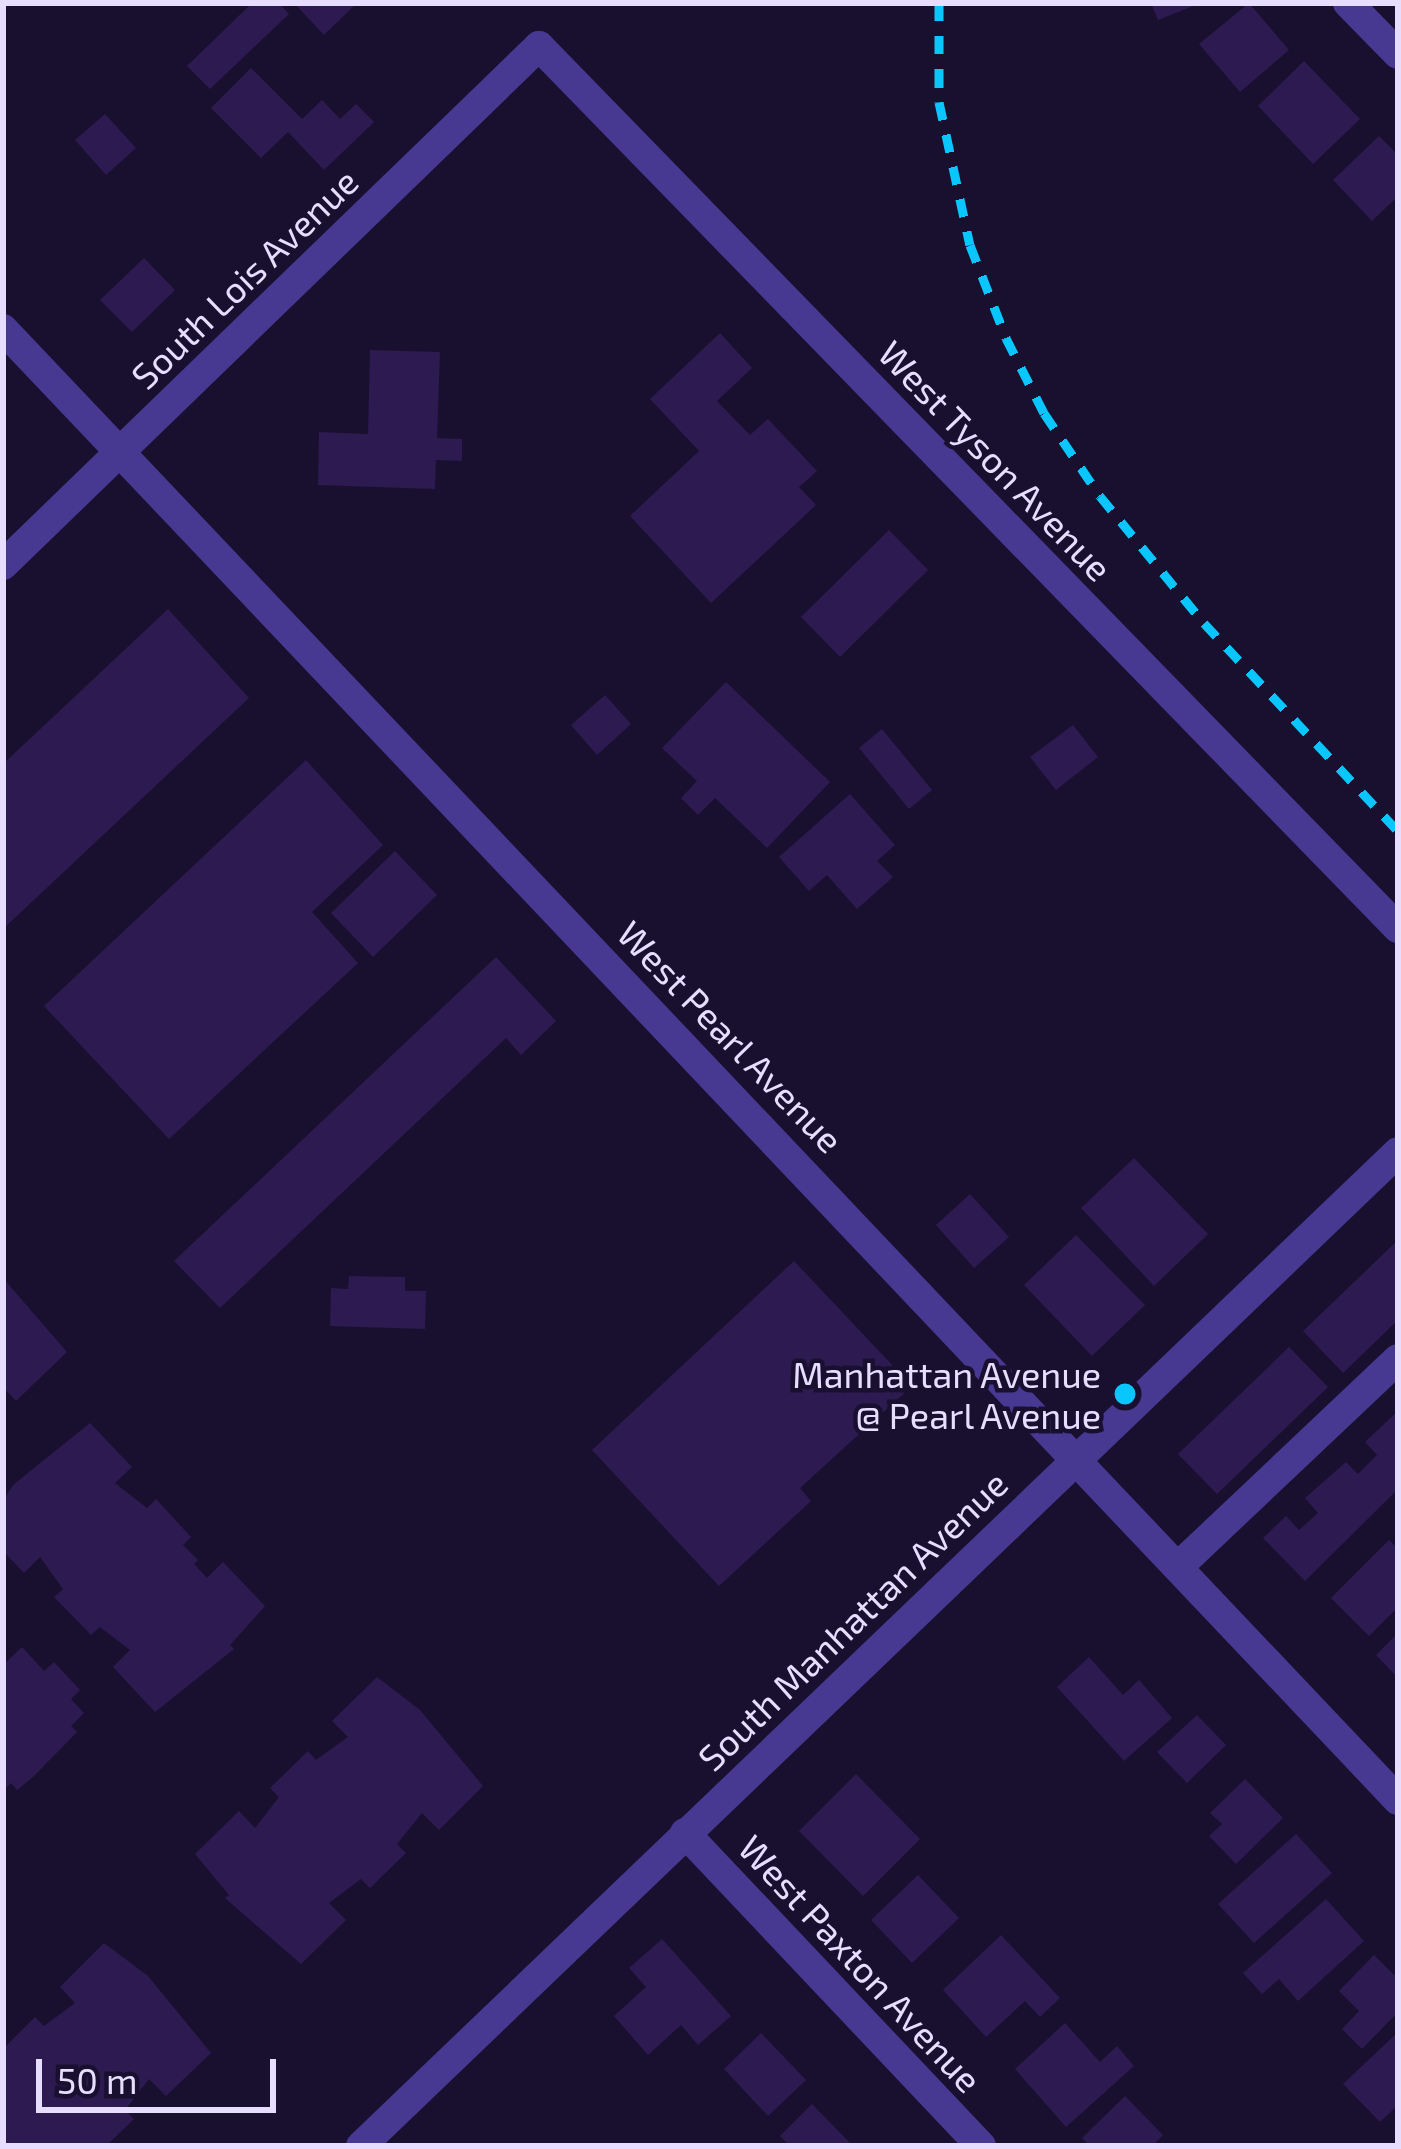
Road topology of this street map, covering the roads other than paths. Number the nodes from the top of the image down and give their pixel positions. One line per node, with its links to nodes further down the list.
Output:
1 (1348, 3): 3 (street)
2 (539, 46): 5 (street, South Lois Avenue); 7 (street, West Tyson Avenue)
3 (1398, 54)
4 (3, 329): 5 (street, West Pearl Avenue)
5 (122, 451): 6 (street, South Lois Avenue); 10 (street, West Pearl Avenue)
6 (3, 565)
7 (1398, 928)
8 (1396, 1158): 10 (street, South Manhattan Avenue)
9 (1398, 1359): 11 (street)
10 (1077, 1457): 11 (street, West Pearl Avenue); 13 (street, South Manhattan Avenue)
11 (1180, 1566): 12 (street, West Pearl Avenue)
12 (1398, 1800)
13 (686, 1833): 14 (street, South Manhattan Avenue); 15 (street, West Paxton Avenue)
14 (361, 2146)
15 (981, 2146)

